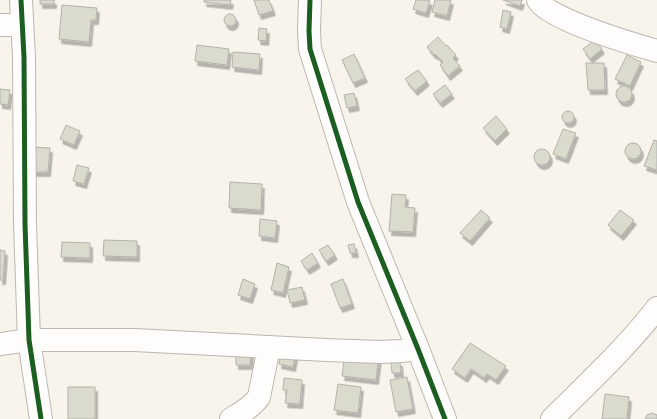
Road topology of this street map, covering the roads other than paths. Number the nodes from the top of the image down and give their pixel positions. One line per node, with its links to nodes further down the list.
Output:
1 (22, 0): 5 (street)
2 (310, 0): 11 (street)
3 (538, 0): 6 (street)
4 (0, 25): 5 (street)
5 (22, 25): 8 (street)
6 (657, 52)
7 (657, 308): 15 (street)
8 (29, 340): 9 (street); 10 (street); 12 (street)
9 (0, 344)
10 (269, 347): 11 (street); 13 (street)
11 (418, 349): 14 (street)
12 (41, 419)
13 (231, 419)
14 (445, 419)
15 (552, 419)

